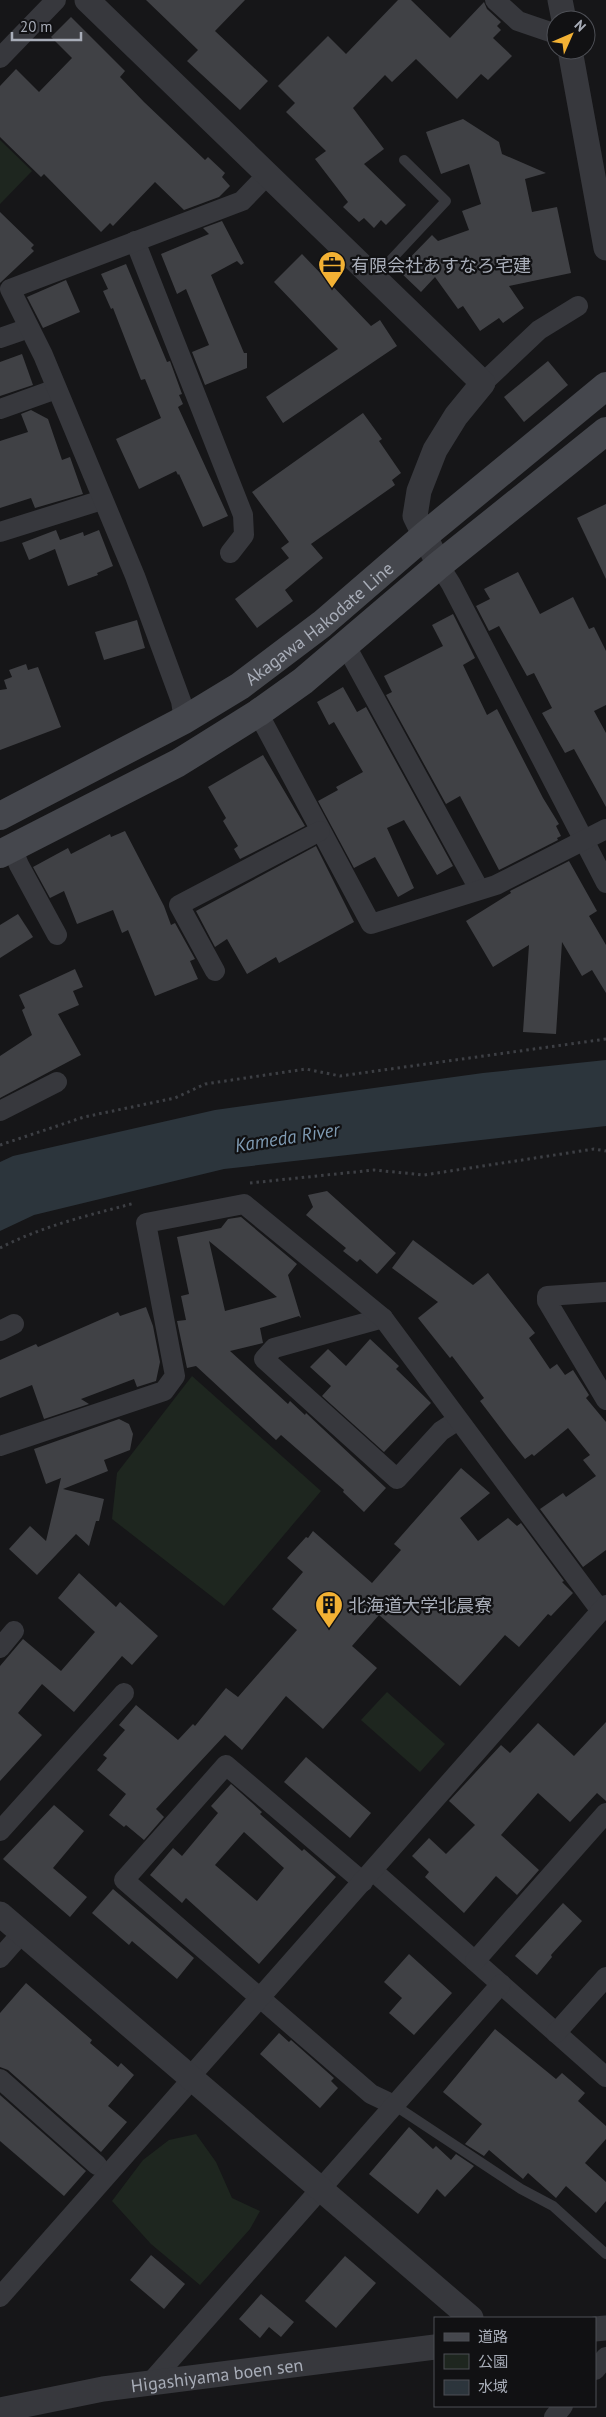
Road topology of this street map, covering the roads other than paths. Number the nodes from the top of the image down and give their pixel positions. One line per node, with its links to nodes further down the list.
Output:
1 (56, 0): 5 (street)
2 (87, 0): 8 (street)
3 (495, 0): 4 (street)
4 (546, 31)
5 (0, 58)
6 (572, 60): 10 (street)
7 (404, 160): 11 (lane)
8 (268, 174): 9 (street); 11 (street)
9 (135, 241): 13 (street); 23 (street)
10 (606, 248)
11 (374, 278): 15 (street)
12 (578, 306): 15 (street)
13 (29, 328): 14 (street); 17 (street)
14 (0, 338)
15 (483, 383): 22 (street)
16 (606, 386): 22 (main road, Akagawa Hakodate Line)
17 (56, 389): 18 (street); 20 (street)
18 (0, 409)
19 (606, 431): 24 (main road, Akagawa Hakodate Line)
20 (102, 500): 21 (street); 27 (street)
21 (0, 532)
22 (424, 536): 24 (street); 27 (main road, Akagawa Hakodate Line)
23 (230, 554)
24 (439, 565): 25 (main road, Akagawa Hakodate Line); 31 (street)
25 (346, 646): 26 (main road, Akagawa Hakodate Line); 34 (street)
26 (258, 713): 30 (street); 32 (main road, Akagawa Hakodate Line)
27 (184, 720): 28 (main road, Akagawa Hakodate Line)
28 (0, 816)
29 (606, 829): 31 (street)
30 (320, 831): 34 (street); 36 (street)
31 (583, 841): 33 (street); 34 (street)
32 (6, 851): 35 (street)
33 (606, 884)
34 (479, 889)
35 (58, 935)
36 (215, 971)
37 (57, 1082): 38 (street)
38 (0, 1112)
39 (606, 1292): 41 (street)
40 (383, 1318): 42 (street); 42 (street); 43 (street)
41 (606, 1400)
42 (458, 1420): 44 (street)
43 (0, 1446)
44 (603, 1608): 50 (street)
45 (14, 1631): 46 (street)
46 (0, 1648)
47 (124, 1693): 49 (street)
48 (606, 1813): 54 (street)
49 (0, 1831)
50 (368, 1877): 54 (street); 57 (street); 57 (street)
51 (0, 1914): 52 (street)
52 (22, 1933): 53 (street); 60 (street)
53 (0, 1958)
54 (475, 1961): 56 (street)
55 (606, 1977): 58 (street)
56 (501, 1984): 58 (street); 62 (street)
57 (262, 1997): 60 (street); 62 (street)
58 (556, 2033): 59 (street)
59 (606, 2077)
60 (191, 2078): 64 (street); 66 (street)
61 (0, 2079): 63 (street)
62 (394, 2105): 64 (street); 65 (lane)
63 (97, 2165)
64 (320, 2189): 67 (street); 71 (street)
65 (606, 2254)
66 (0, 2297)
67 (470, 2317)
68 (434, 2347): 71 (street, Higashiyama boen sen)
69 (606, 2357): 70 (street)
70 (596, 2369)
71 (149, 2384): 72 (street, Higashiyama boen sen)
72 (3, 2411)

